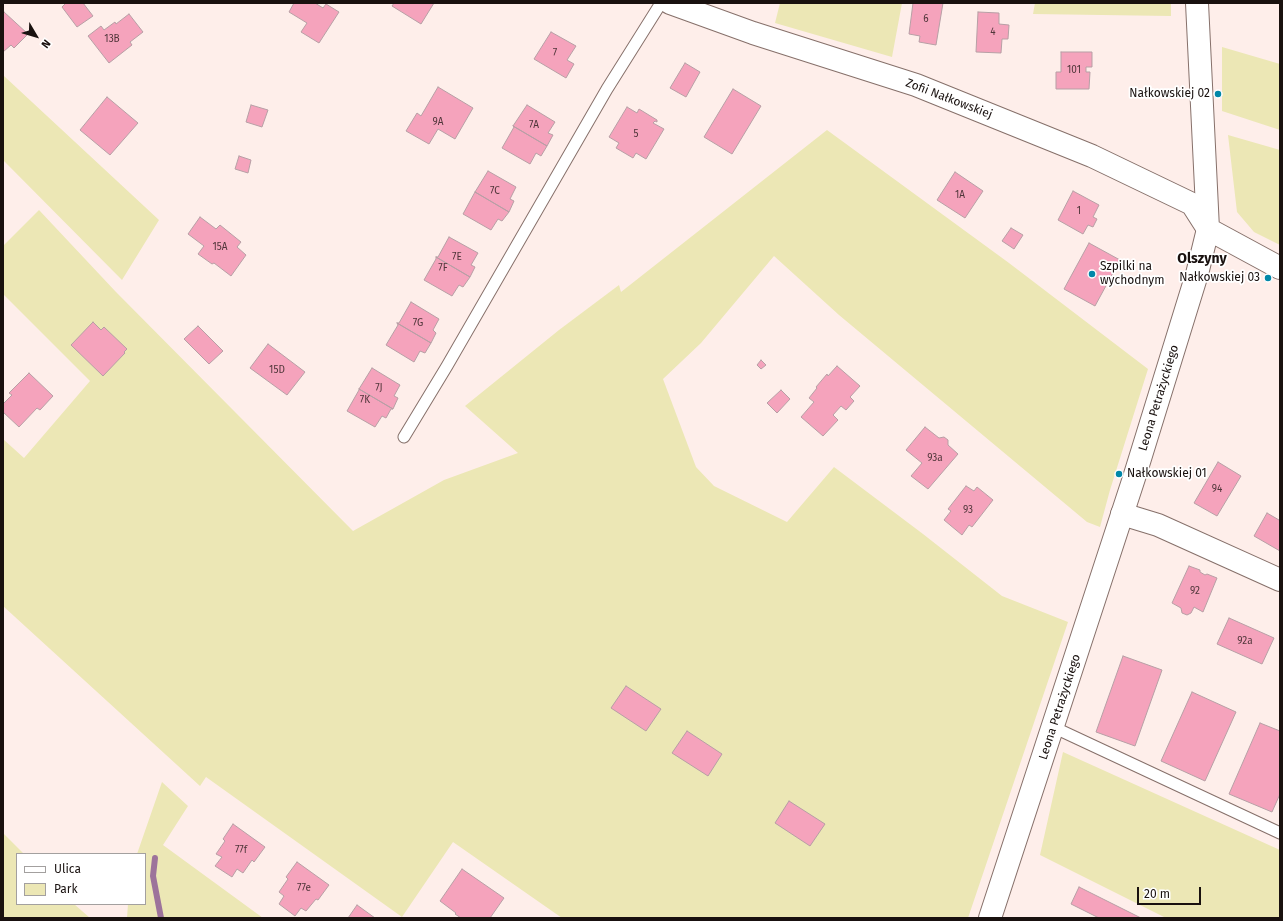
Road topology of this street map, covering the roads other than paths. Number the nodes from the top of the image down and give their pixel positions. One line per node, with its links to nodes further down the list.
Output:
1 (661, 3): 6 (lane)
2 (670, 3): 4 (street, Zofii Nałkowskiej)
3 (1197, 3): 4 (street, Leona Petrażyckiego)
4 (1208, 229): 5 (street); 7 (street, Leona Petrażyckiego)
5 (1280, 268)
6 (404, 437)
7 (1122, 514): 8 (street); 9 (street, Leona Petrażyckiego)
8 (1280, 580)
9 (1053, 727): 10 (lane); 11 (street, Leona Petrażyckiego)
10 (1280, 833)
11 (990, 918)

